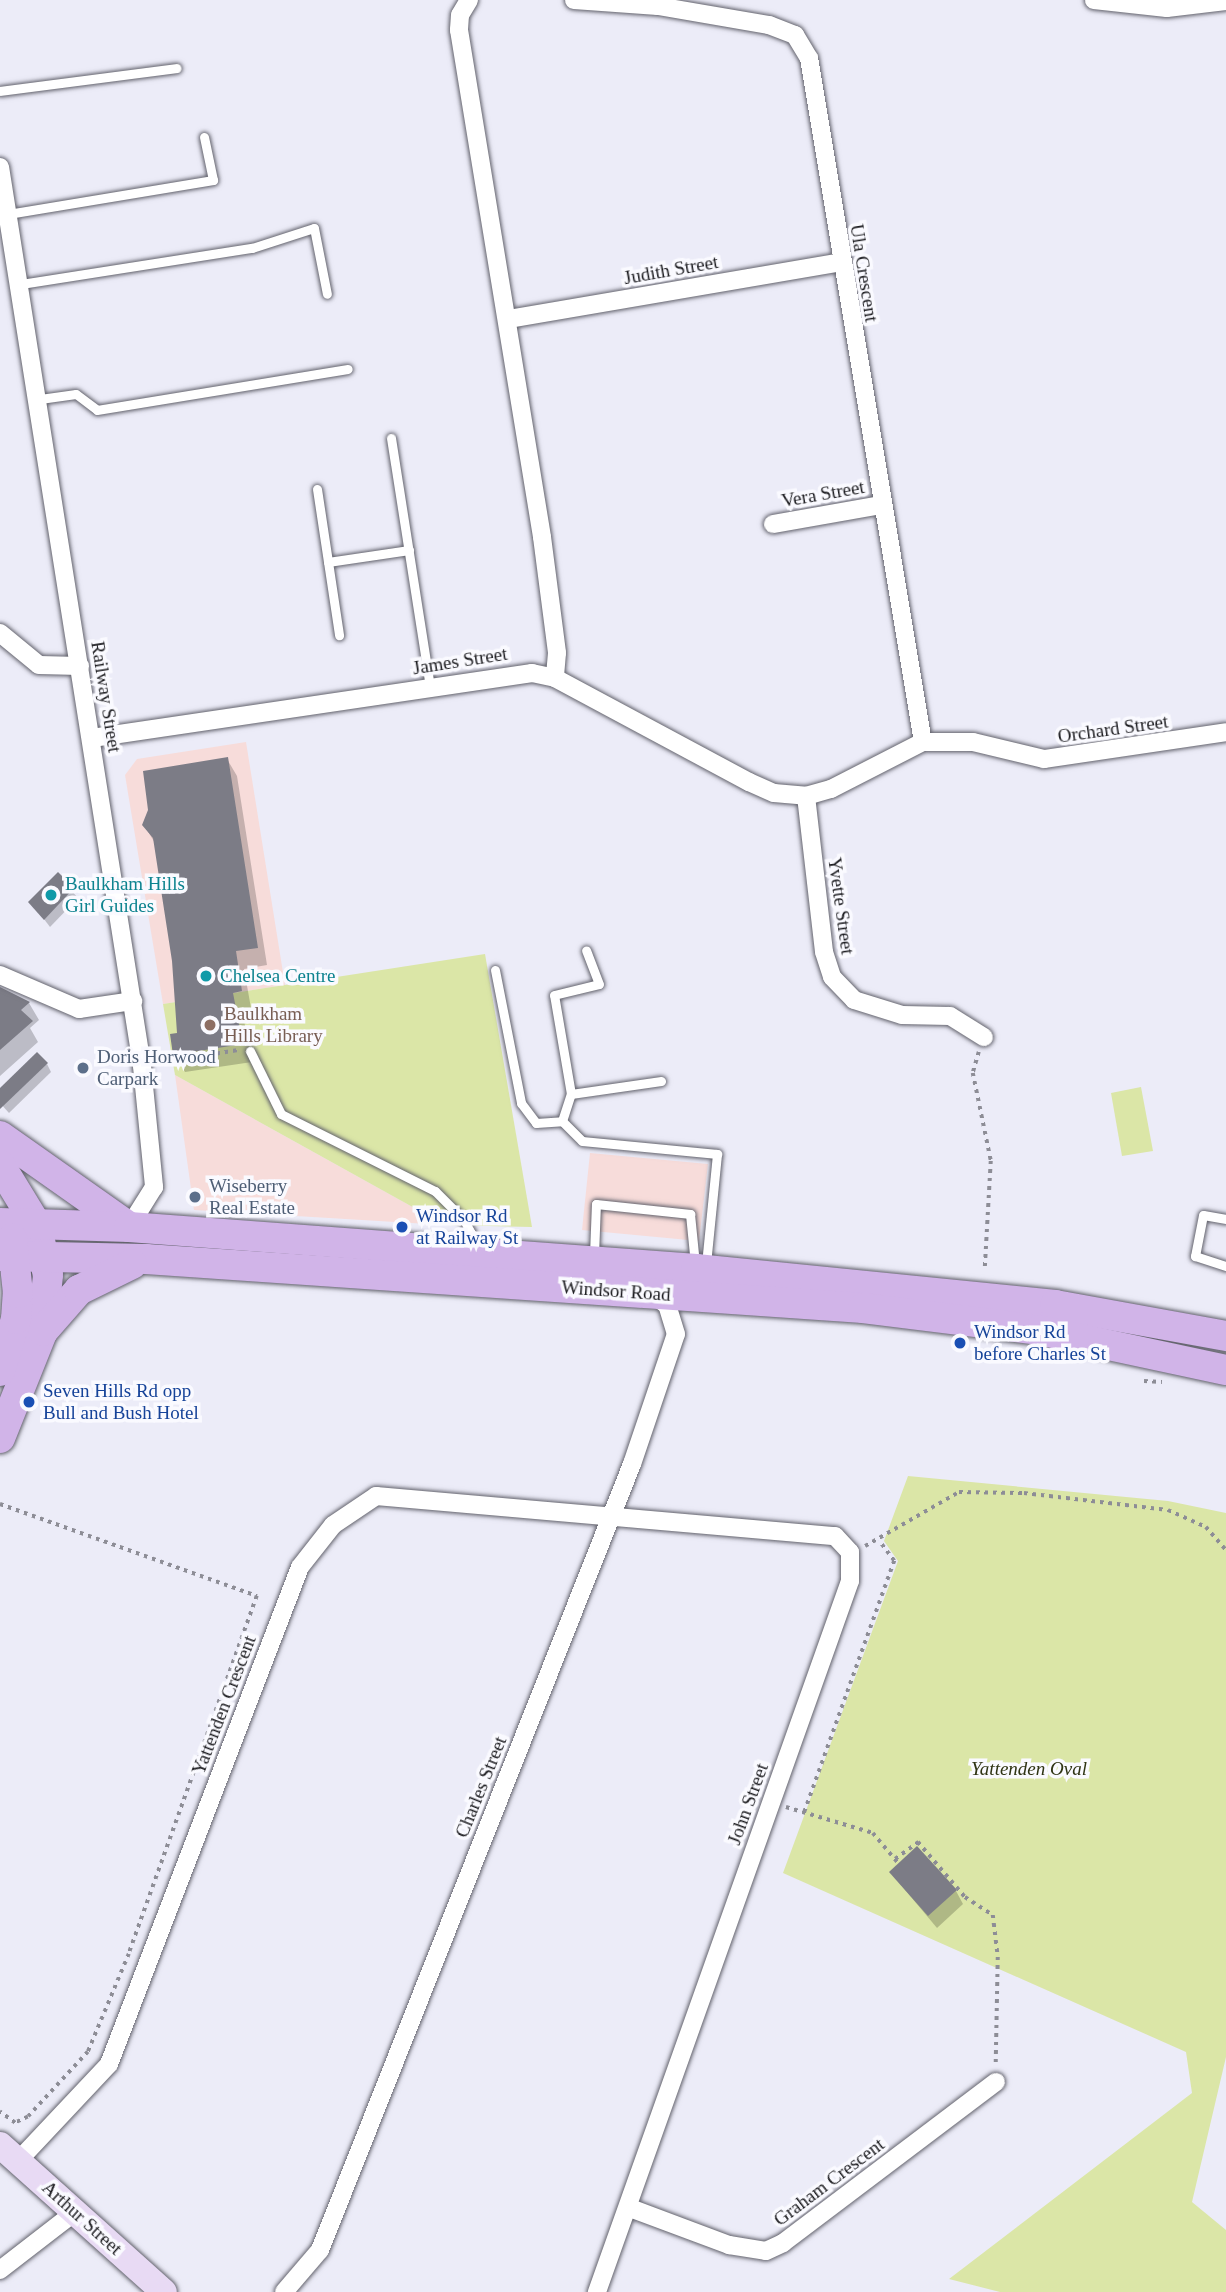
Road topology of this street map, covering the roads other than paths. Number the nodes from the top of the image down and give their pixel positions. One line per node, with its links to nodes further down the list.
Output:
1 (574, 0): 10 (street, Ula Crescent)
2 (1094, 0): 4 (street)
3 (466, 1): 13 (street)
4 (1226, 1)
5 (177, 68): 6 (lane)
6 (0, 91)
7 (204, 137): 9 (lane)
8 (0, 167): 9 (street, Railway Street)
9 (8, 214): 11 (street, Railway Street)
10 (841, 262): 13 (street, Judith Street); 18 (street, Ula Crescent)
11 (21, 284): 12 (lane); 15 (street, Railway Street)
12 (327, 294)
13 (508, 319): 25 (street)
14 (348, 369): 15 (lane)
15 (40, 399): 24 (street, Railway Street)
16 (391, 438): 20 (lane)
17 (317, 489): 21 (lane)
18 (881, 505): 19 (street, Vera Street); 29 (street, Ula Crescent)
19 (773, 524)
20 (409, 550): 21 (lane); 26 (lane)
21 (328, 562): 23 (lane)
22 (0, 633): 24 (street)
23 (339, 635)
24 (80, 666): 28 (street, Railway Street)
25 (555, 678): 26 (street, James Street); 30 (street, James Street)
26 (430, 687): 28 (street, James Street)
27 (1226, 732): 29 (street, Orchard Street)
28 (92, 738): 34 (street, Railway Street)
29 (923, 742): 30 (street, James Street)
30 (806, 796): 35 (street, Yvette Street)
31 (586, 950): 38 (lane)
32 (495, 970): 39 (lane)
33 (0, 975): 34 (street)
34 (134, 1000): 44 (street, Railway Street)
35 (984, 1037)
36 (250, 1051): 45 (lane)
37 (661, 1081): 38 (lane)
38 (570, 1094): 39 (lane)
39 (562, 1121): 51 (lane)
40 (0, 1136): 44 (main road)
41 (0, 1165): 42 (main road)
42 (11, 1218): 44 (main road, Windsor Road); 46 (main road); 47 (main road)
43 (1226, 1219): 50 (lane)
44 (129, 1227): 45 (main road, Windsor Road)
45 (472, 1250): 49 (main road, Windsor Road)
46 (8, 1256): 47 (main road, Windsor Road); 56 (main road)
47 (47, 1257): 48 (main road, Windsor Road); 53 (main road)
48 (146, 1259): 52 (main road, Windsor Road); 53 (main road)
49 (594, 1261): 51 (main road, Windsor Road); 51 (lane)
50 (1226, 1266)
51 (701, 1270): 54 (main road, Windsor Road)
52 (650, 1294): 55 (main road, Windsor Road); 58 (street, Charles Street)
53 (41, 1333): 57 (main road)
54 (1226, 1336)
55 (1226, 1370)
56 (0, 1371)
57 (0, 1438)
58 (617, 1515): 60 (street, Yattenden Crescent); 61 (street, John Street); 65 (street, Charles Street)
59 (996, 2082): 61 (street, Graham Crescent)
60 (9, 2153): 62 (street, Arthur Street)
61 (630, 2208): 66 (street, John Street)
62 (75, 2212): 63 (street); 64 (street, Arthur Street)
63 (0, 2270)
64 (164, 2292)
65 (284, 2292)
66 (597, 2292)

